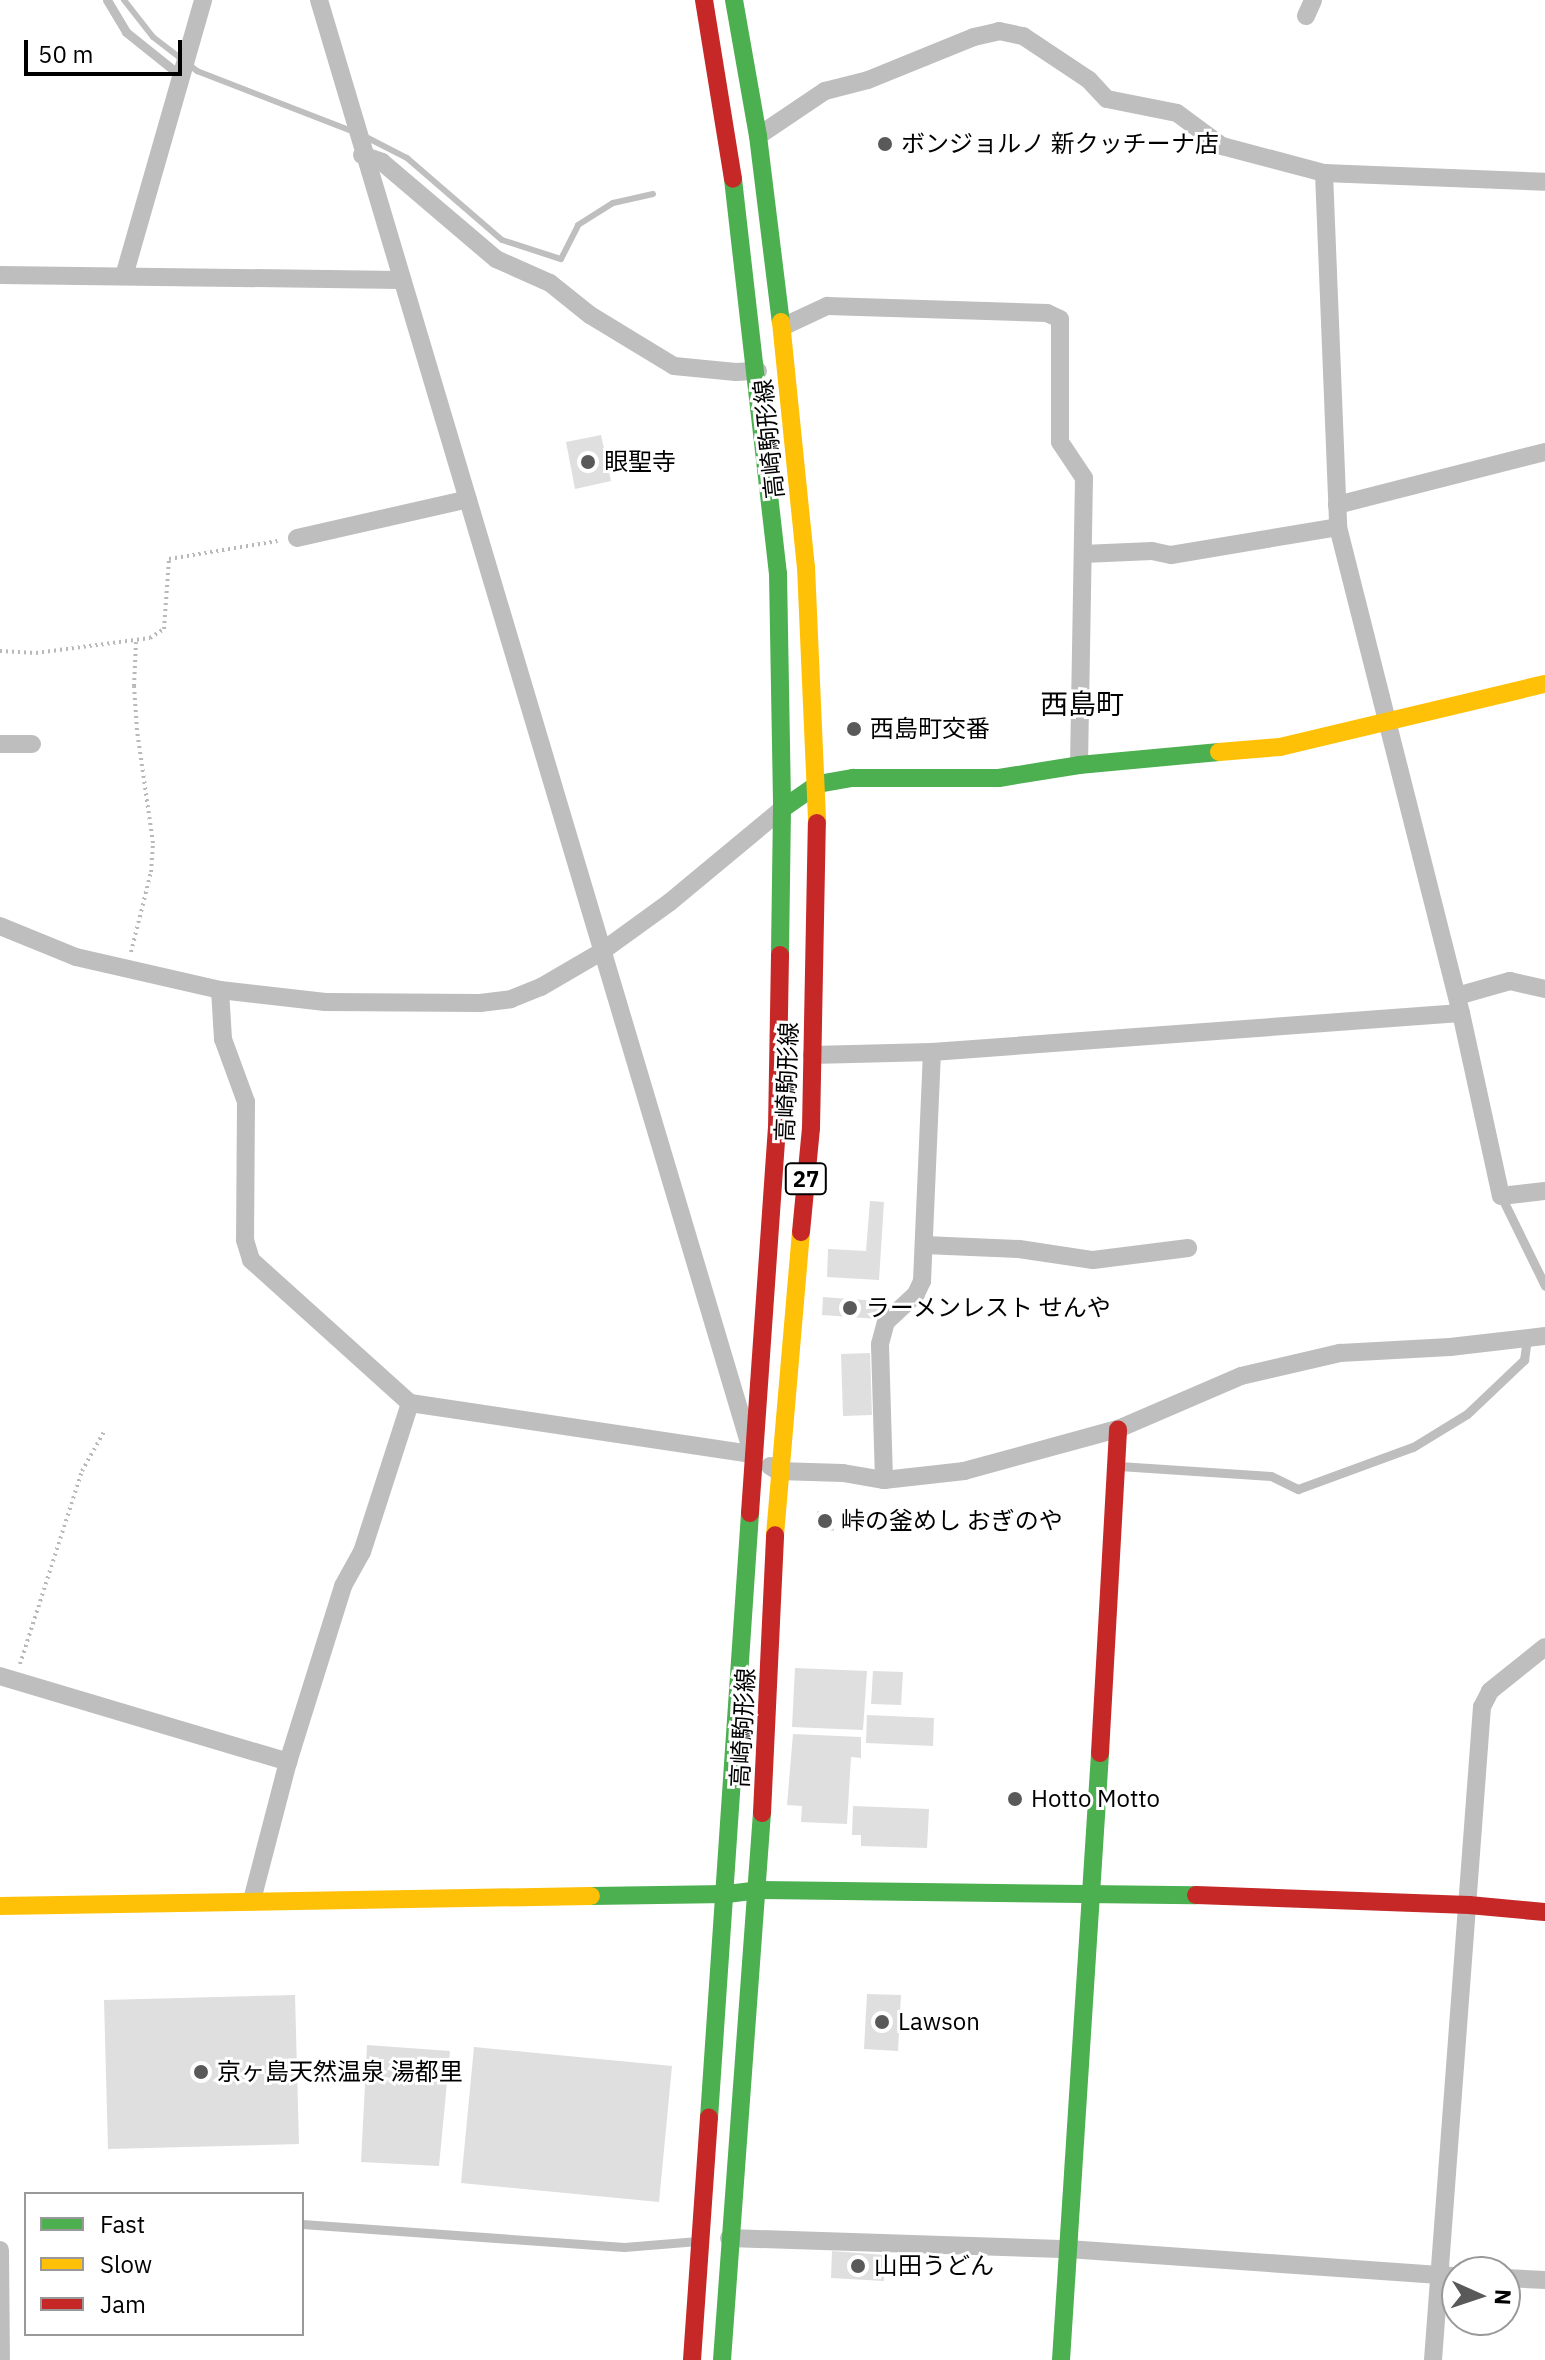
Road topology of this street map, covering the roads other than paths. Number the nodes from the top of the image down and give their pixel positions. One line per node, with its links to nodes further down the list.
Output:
1 (107, 0): 6 (lane)
2 (203, 0): 6 (street)
3 (319, 0): 8 (street)
4 (704, 0): 15 (main road, 高崎駒形線 / 27)
5 (734, 0): 7 (main road, 高崎駒形線 / 27)
6 (182, 75): 12 (street)
7 (758, 136): 9 (street); 14 (main road, 高崎駒形線 / 27)
8 (362, 155): 13 (street); 15 (street)
9 (1324, 173): 10 (street); 18 (street)
10 (1545, 182)
11 (0, 275): 12 (street)
12 (124, 276): 13 (street)
13 (401, 280): 17 (street)
14 (782, 327): 21 (street); 27 (main road, 高崎駒形線 / 27)
15 (758, 371): 28 (main road, 高崎駒形線 / 27)
16 (1545, 452): 18 (street)
17 (468, 499): 20 (street); 30 (street)
18 (1337, 505): 19 (street)
19 (1338, 527): 21 (street); 23 (street)
20 (297, 538)
21 (1083, 554): 26 (street)
22 (1545, 684): 23 (main road)
23 (1388, 724): 26 (main road); 33 (street)
24 (0, 744): 25 (street)
25 (32, 744)
26 (1079, 765): 27 (main road)
27 (818, 784): 28 (main road); 35 (main road, 高崎駒形線 / 27)
28 (782, 809): 30 (street); 44 (main road, 高崎駒形線 / 27)
29 (0, 926): 32 (street)
30 (601, 952): 32 (street); 44 (street)
31 (1545, 989): 33 (street)
32 (220, 990): 42 (street)
33 (1459, 1005): 34 (street); 37 (street)
34 (932, 1052): 35 (street); 38 (street)
35 (812, 1055): 46 (main road, 高崎駒形線 / 27)
36 (1545, 1191): 37 (street)
37 (1501, 1196): 40 (lane)
38 (924, 1245): 39 (street); 47 (street)
39 (1188, 1248)
40 (1545, 1286)
41 (1536, 1337): 43 (street); 45 (lane)
42 (410, 1403): 44 (street); 50 (street)
43 (1118, 1429): 45 (main road); 47 (street)
44 (752, 1454): 46 (street); 53 (main road, 高崎駒形線 / 27)
45 (1117, 1466): 52 (main road)
46 (778, 1471): 47 (street); 51 (main road, 高崎駒形線 / 27)
47 (884, 1480)
48 (1545, 1647): 55 (street)
49 (8, 1678): 50 (street)
50 (288, 1762): 54 (street)
51 (759, 1890): 52 (main road); 53 (main road); 59 (main road, 高崎駒形線 / 27)
52 (1093, 1891): 55 (main road); 61 (main road)
53 (727, 1894): 54 (main road); 60 (main road, 高崎駒形線 / 27)
54 (252, 1900): 56 (main road)
55 (1469, 1905): 57 (main road); 64 (street)
56 (0, 1906)
57 (1545, 1912)
58 (304, 2224): 60 (lane)
59 (729, 2238): 61 (street); 70 (main road, 高崎駒形線 / 27)
60 (701, 2241): 69 (main road, 高崎駒形線 / 27)
61 (1068, 2249): 64 (street); 71 (main road)
62 (0, 2250): 63 (street)
63 (0, 2274): 68 (street)
64 (1437, 2275): 65 (street); 72 (street)
65 (1441, 2275)
66 (1521, 2279): 67 (street)
67 (1545, 2280)
68 (1, 2360)
69 (692, 2360)
70 (722, 2360)
71 (1061, 2360)
72 (1433, 2360)

